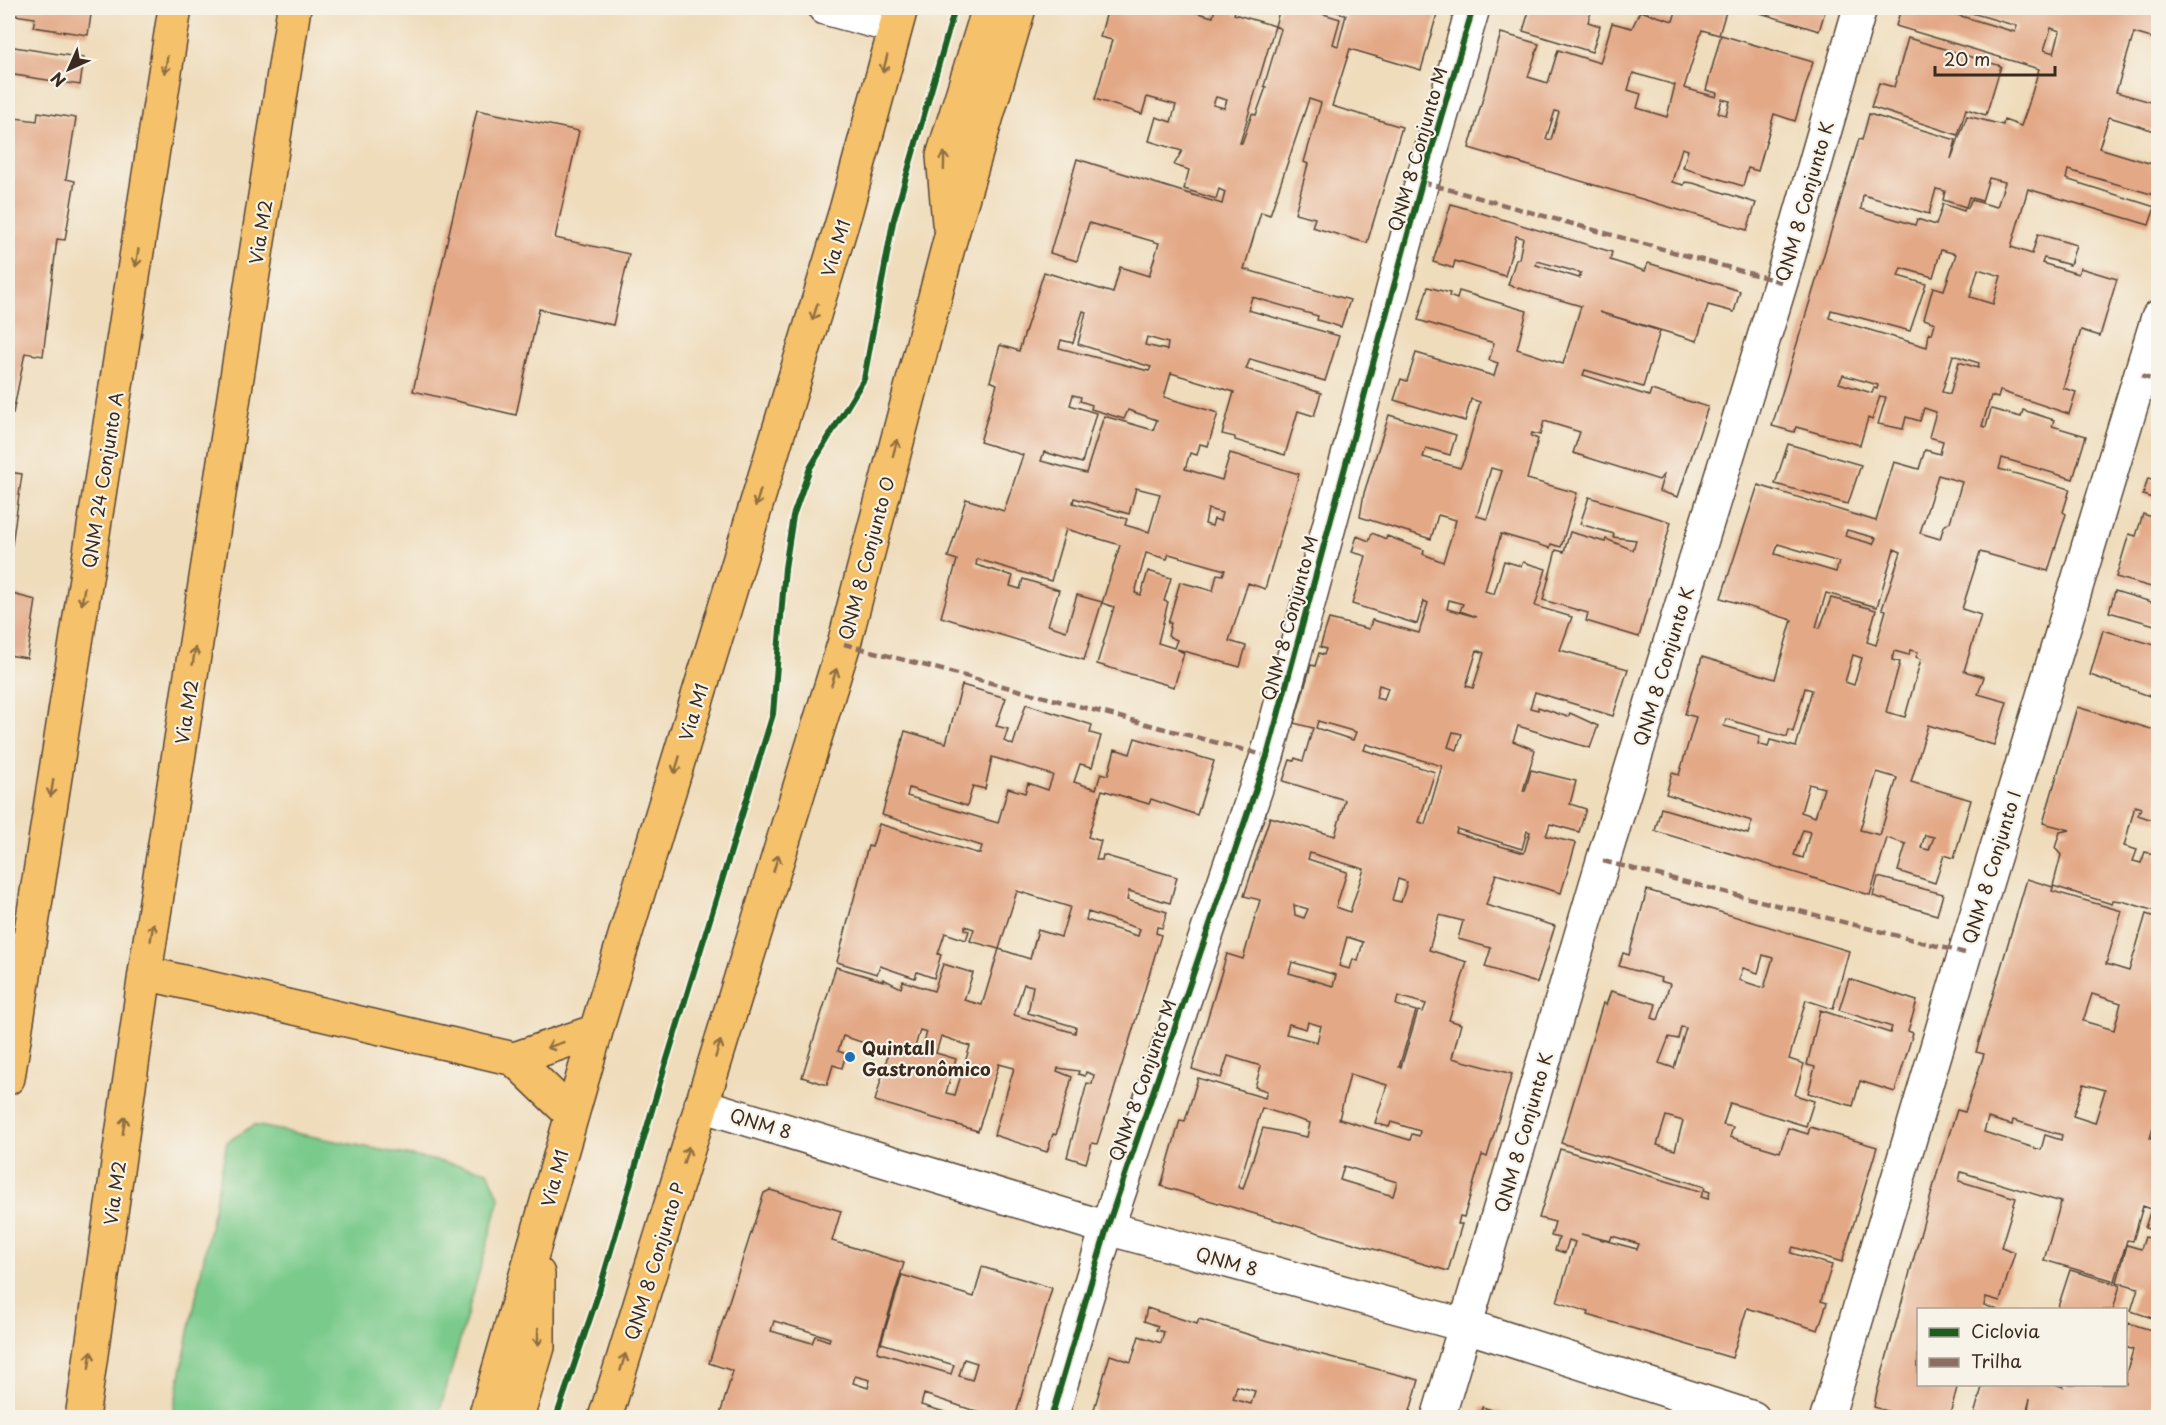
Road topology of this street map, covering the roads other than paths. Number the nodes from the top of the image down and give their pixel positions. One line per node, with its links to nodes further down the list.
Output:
1 (175, 8): 11 (main road, QNM 24 Conjunto A, one-way to 11)
2 (294, 8): 12 (main road, Via M2, one-way to 2)
3 (825, 8): 8 (street)
4 (989, 8): 9 (main road, one-way to 4)
5 (1020, 8): 9 (main road, QNM 8 Conjunto O)
6 (1473, 8): 18 (street, QNM 8 Conjunto M)
7 (1860, 8): 20 (street, QNM 8 Conjunto K)
8 (898, 17): 13 (main road, Via M1, one-way to 13)
9 (950, 240): 16 (main road, QNM 8 Conjunto O, one-way to 9)
10 (2158, 317): 28 (street, QNM 8 Conjunto I)
11 (17, 950): 15 (main road, QNM 24 Conjunto A)
12 (146, 973): 14 (main road); 21 (main road, Via M2, one-way to 12)
13 (596, 1031): 14 (main road, one-way to 14); 17 (main road, Via M1)
14 (514, 1059): 17 (main road)
15 (8, 1078)
16 (701, 1105): 18 (street, QNM 8); 24 (main road, QNM 8 Conjunto P, one-way to 16)
17 (572, 1115): 19 (main road, Via M1)
18 (1107, 1228): 20 (street, QNM 8); 25 (street, QNM 8 Conjunto M)
19 (538, 1237): 22 (main road, Via M1); 23 (main road, one-way to 23)
20 (1467, 1326): 26 (street, QNM 8 Conjunto K); 27 (street, QNM 8)
21 (82, 1418)
22 (485, 1418)
23 (517, 1418)
24 (605, 1418)
25 (1051, 1418)
26 (1438, 1418)
27 (1753, 1418)
28 (1827, 1418)

